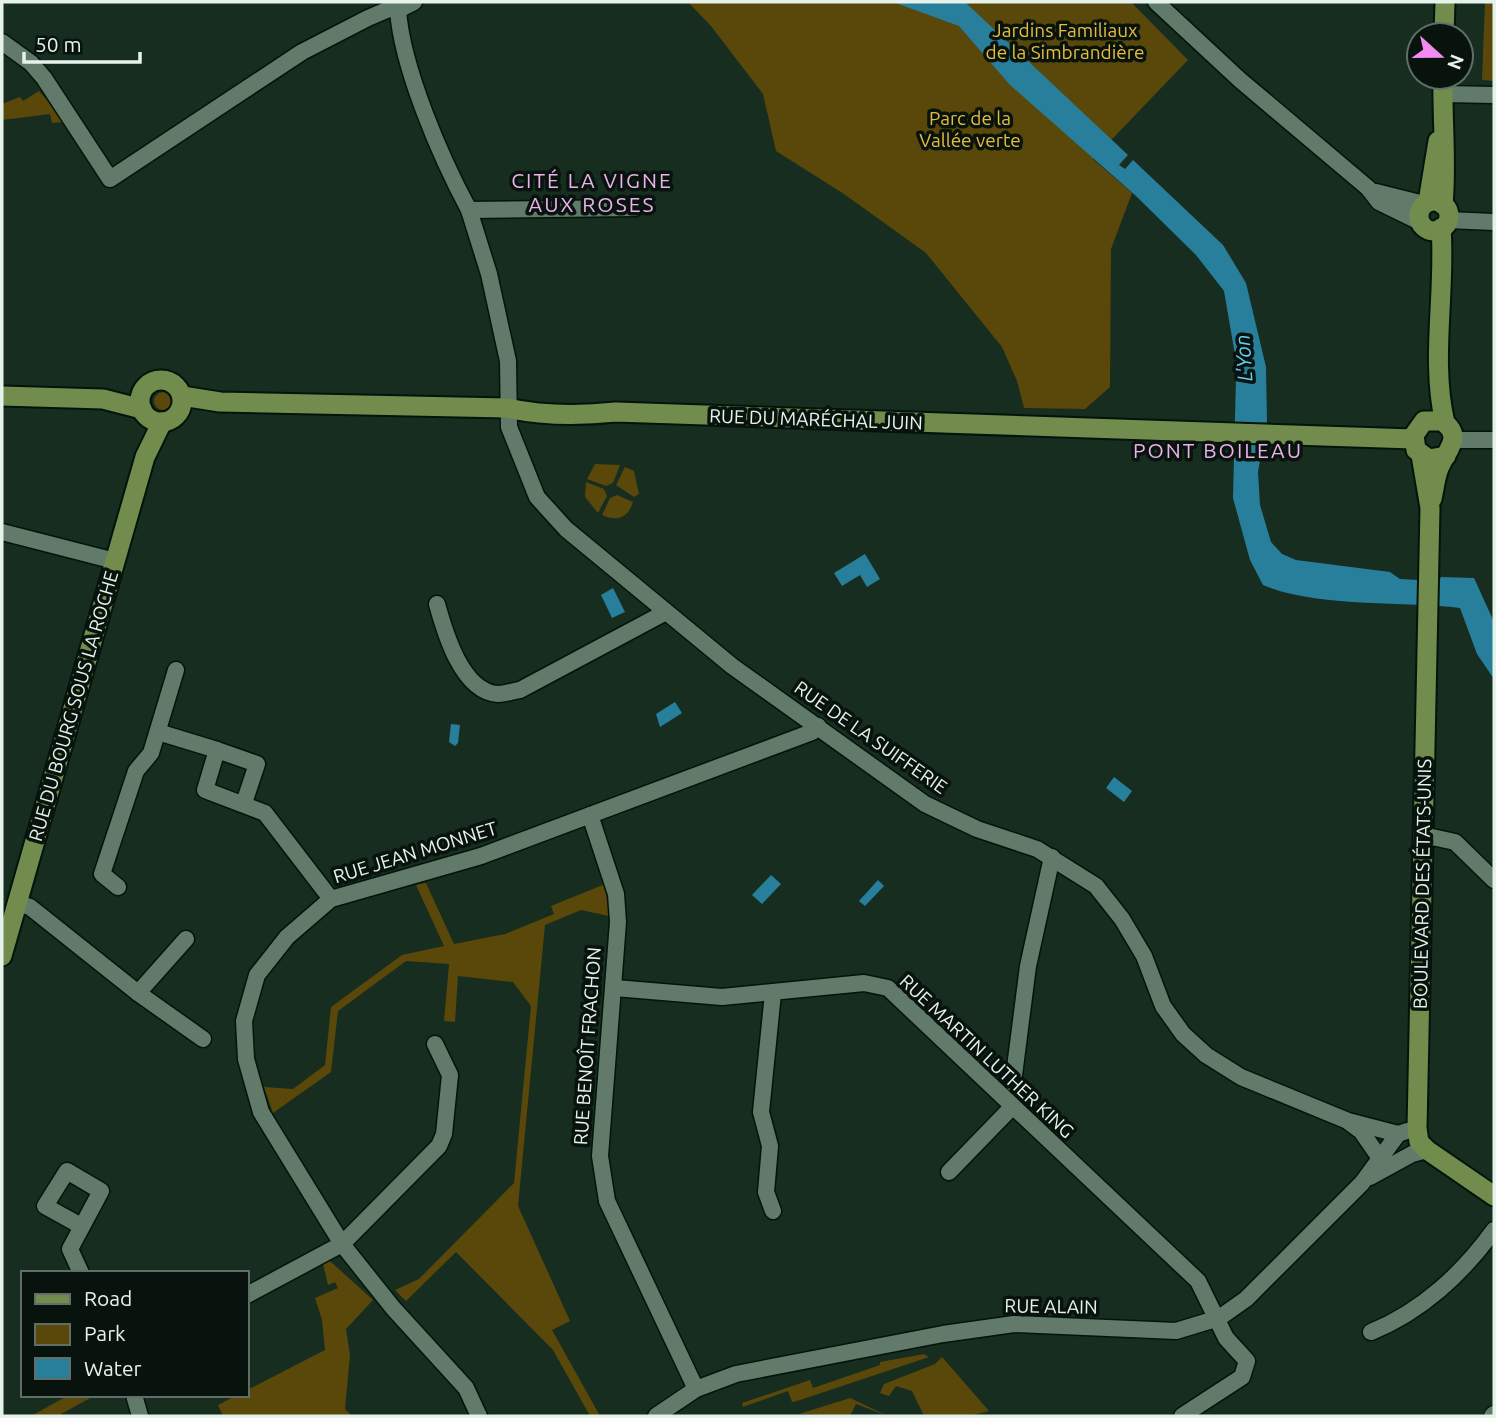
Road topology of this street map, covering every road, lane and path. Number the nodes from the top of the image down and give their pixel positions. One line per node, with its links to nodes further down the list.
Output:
1 (414, 2): 4 (street)
2 (1156, 2): 12 (street)
3 (1445, 2): 5 (main road)
4 (398, 10): 6 (street); 11 (street, RUE DE LA SUIFFERIE)
5 (1444, 21)
6 (2, 43)
7 (1443, 91): 12 (main road)
8 (1461, 91): 9 (street)
9 (1494, 95)
10 (635, 208): 11 (street)
11 (469, 210): 17 (street, RUE DE LA SUIFFERIE)
12 (1433, 216): 13 (street); 14 (main road)
13 (1494, 222)
14 (1438, 343): 19 (main road); 20 (main road)
15 (2, 396): 18 (main road)
16 (181, 402): 17 (main road, RUE DU MARÉCHAL JUIN); 18 (main road); 18 (main road)
17 (507, 408): 19 (main road, RUE DU MARÉCHAL JUIN); 26 (street, RUE DE LA SUIFFERIE)
18 (149, 411): 24 (main road, RUE DU BOURG SOUS LA ROCHE)
19 (1419, 439): 20 (main road); 20 (main road); 22 (main road)
20 (1448, 440): 21 (street); 22 (main road)
21 (1494, 440)
22 (1430, 508): 33 (main road, BOULEVARD DES ÉTATS-UNIS)
23 (2, 532): 24 (street)
24 (115, 561): 38 (main road, RUE DU BOURG SOUS LA ROCHE)
25 (437, 604): 26 (street)
26 (666, 612): 28 (street, RUE DE LA SUIFFERIE)
27 (176, 670): 29 (street)
28 (818, 726): 32 (street, RUE JEAN MONNET); 34 (street, RUE DE LA SUIFFERIE)
29 (158, 732): 30 (street); 36 (street)
30 (217, 750): 31 (street); 31 (street)
31 (244, 803): 37 (street)
32 (590, 816): 37 (street, RUE JEAN MONNET); 41 (street, RUE BENOÎT FRACHON)
33 (1423, 835): 35 (street); 49 (main road, BOULEVARD DES ÉTATS-UNIS)
34 (1052, 857): 46 (street); 48 (street, RUE DE LA SUIFFERIE)
35 (1494, 880)
36 (118, 887)
37 (331, 899): 58 (street, RUE JEAN MONNET)
38 (16, 903): 40 (main road, RUE DU BOURG SOUS LA ROCHE); 42 (street)
39 (186, 939): 42 (street)
40 (2, 956)
41 (615, 988): 43 (street, RUE MARTIN LUTHER KING); 63 (street, RUE BENOÎT FRACHON)
42 (138, 993): 44 (street)
43 (772, 993): 47 (street, RUE MARTIN LUTHER KING); 55 (street)
44 (203, 1040)
45 (435, 1044): 58 (street)
46 (1013, 1083)
47 (1012, 1107): 53 (street); 61 (street, RUE MARTIN LUTHER KING)
48 (1348, 1121): 50 (street, RUE DE LA SUIFFERIE); 52 (street, RUE DE LA SUIFFERIE)
49 (1417, 1128): 50 (street); 51 (main road, BOULEVARD DES ÉTATS-UNIS)
50 (1398, 1134): 52 (street, RUE ALAIN)
51 (1426, 1150): 52 (street, RUE ALAIN); 54 (main road)
52 (1383, 1163): 61 (street, RUE ALAIN)
53 (949, 1172)
54 (1494, 1196)
55 (773, 1210)
56 (81, 1226): 59 (street)
57 (1494, 1230): 62 (street)
58 (342, 1244): 60 (street); 66 (street, RUE JEAN MONNET)
59 (80, 1271)
60 (248, 1294)
61 (1219, 1318): 63 (street, RUE ALAIN); 68 (street, RUE MARTIN LUTHER KING)
62 (1371, 1332)
63 (696, 1389): 67 (street, RUE ALAIN)
64 (135, 1397): 65 (street)
65 (140, 1416)
66 (479, 1416)
67 (656, 1416)
68 (1182, 1416)

